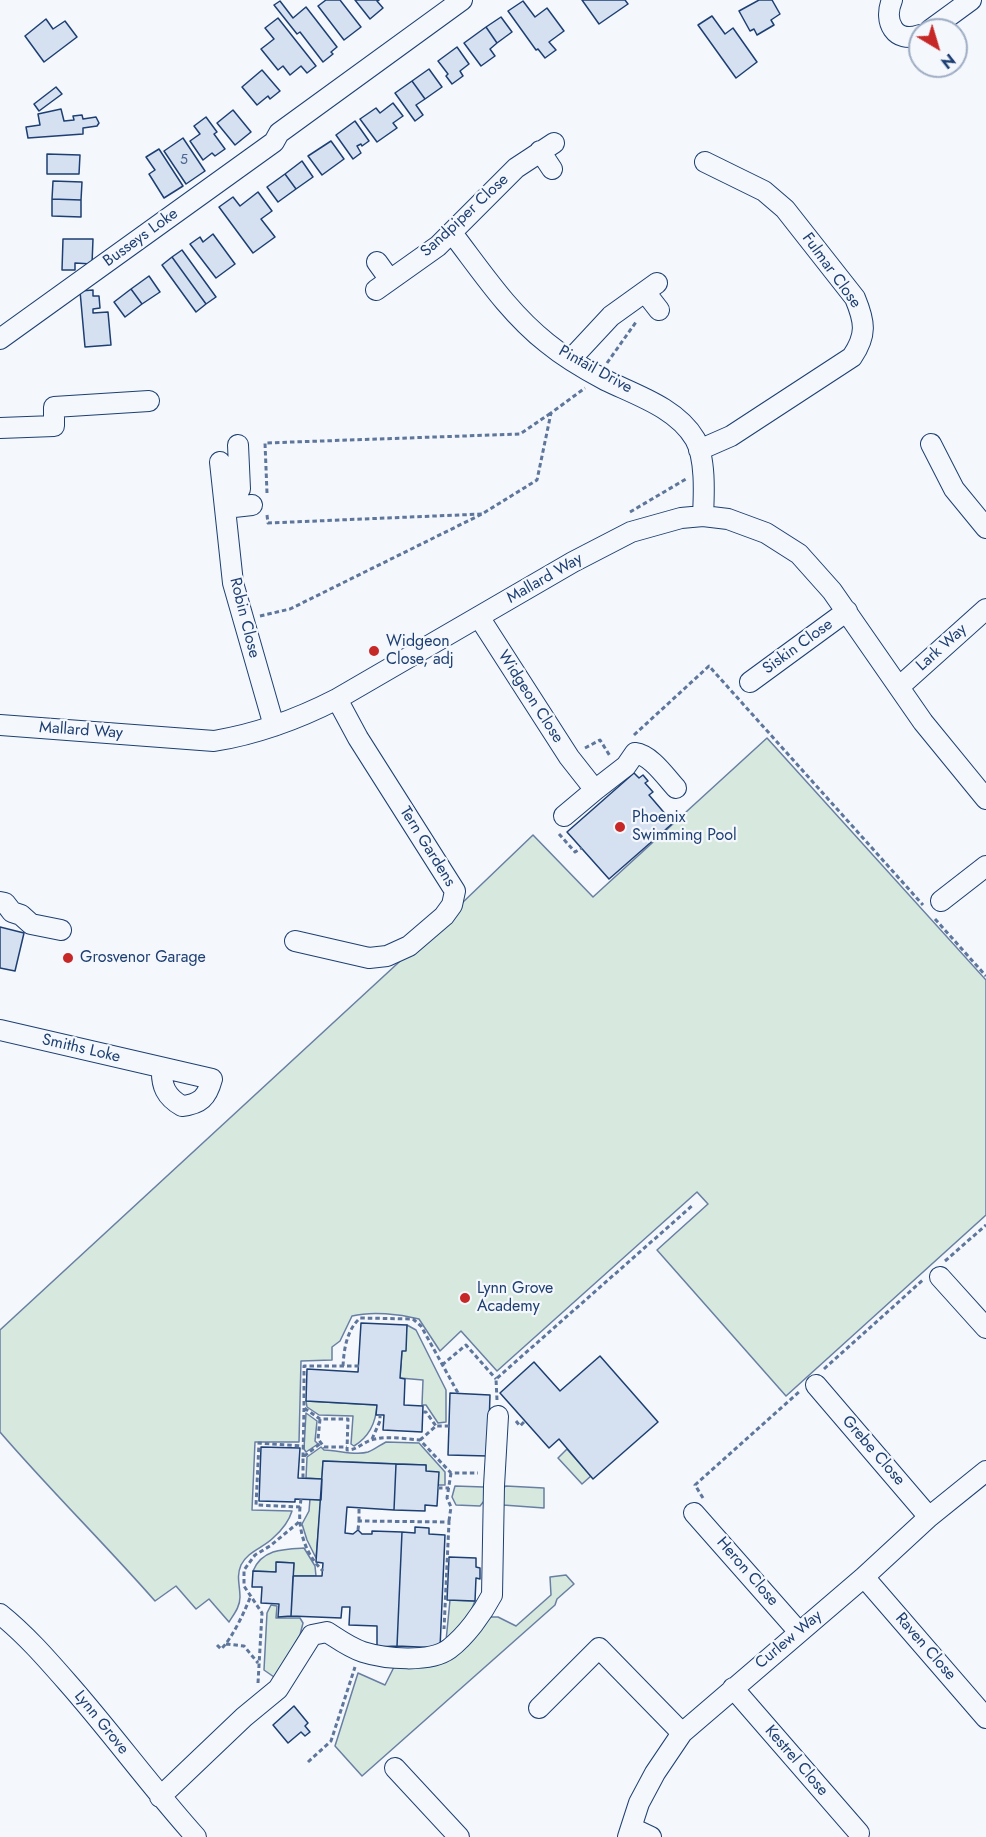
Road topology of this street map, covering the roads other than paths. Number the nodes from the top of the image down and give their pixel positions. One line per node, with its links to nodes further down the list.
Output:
1 (462, 0): 11 (street, Busseys Loke)
2 (892, 0): 5 (street)
3 (971, 0): 4 (street)
4 (946, 18)
5 (908, 36)
6 (705, 162): 17 (street, Fulmar Close)
7 (552, 169): 8 (street, Sandpiper Close)
8 (452, 233): 9 (street, Sandpiper Close); 12 (street, Pintail Drive)
9 (377, 262)
10 (659, 310): 12 (street)
11 (0, 339)
12 (571, 359): 17 (street, Pintail Drive)
13 (149, 401): 14 (street)
14 (0, 428)
15 (238, 444): 20 (street)
16 (931, 444): 22 (street)
17 (701, 460): 21 (street)
18 (220, 462): 20 (street, Robin Close)
19 (262, 506): 20 (street)
20 (225, 508): 30 (street, Robin Close)
21 (703, 516): 24 (street, Mallard Way); 25 (street, Mallard Way)
22 (986, 528)
23 (986, 609): 27 (street, Lark Way)
24 (847, 611): 26 (street, Siskin Close); 27 (street, Mallard Way)
25 (478, 617): 28 (street, Mallard Way); 31 (street, Widgeon Close)
26 (750, 682)
27 (899, 687): 33 (street, Mallard Way)
28 (337, 699): 30 (street, Mallard Way); 39 (street, Tern Gardens)
29 (0, 725): 30 (street, Mallard Way)
30 (274, 726)
31 (589, 783): 32 (street); 34 (street)
32 (676, 788)
33 (986, 799)
34 (564, 816)
35 (986, 866): 37 (street)
36 (0, 902): 38 (street)
37 (935, 910)
38 (61, 930)
39 (295, 941)
40 (0, 1030): 41 (street, Smiths Loke)
41 (162, 1068)
42 (936, 1273): 43 (street)
43 (986, 1328)
44 (813, 1382): 48 (street, Grebe Close)
45 (498, 1416): 57 (street)
46 (986, 1471): 48 (street, Curlew Way)
47 (694, 1513): 51 (street, Heron Close)
48 (929, 1517): 49 (street, Curlew Way)
49 (864, 1577): 51 (street, Curlew Way); 54 (street, Raven Close)
50 (0, 1614): 57 (street, Lynn Grove)
51 (799, 1632): 52 (street, Curlew Way)
52 (733, 1688): 55 (street, Curlew Way); 59 (street, Kestrel Close)
53 (540, 1708): 55 (street)
54 (986, 1718)
55 (682, 1733): 58 (street, Curlew Way)
56 (395, 1768): 61 (street)
57 (160, 1797): 60 (street, Lynn Grove)
58 (630, 1832): 62 (street)
59 (859, 1833)
60 (196, 1837)
61 (459, 1837)
62 (651, 1837)

